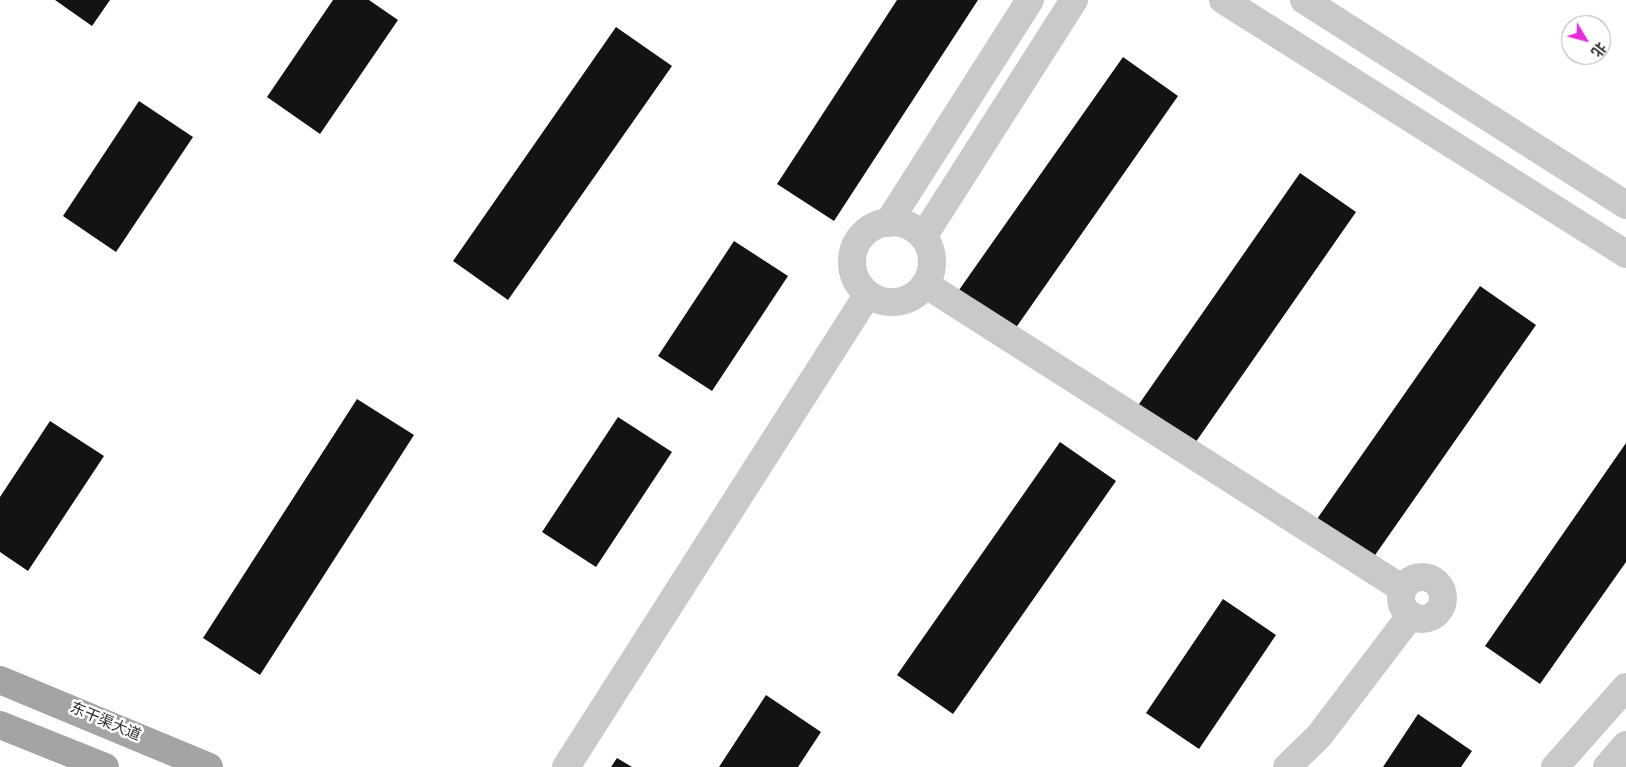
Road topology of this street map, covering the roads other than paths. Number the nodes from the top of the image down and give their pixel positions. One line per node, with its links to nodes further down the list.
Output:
1 (1030, 0): 6 (street)
2 (1074, 0): 7 (street)
3 (1223, 0): 8 (street)
4 (1304, 0): 5 (street)
5 (1626, 205)
6 (888, 223): 7 (street); 10 (street)
7 (923, 237): 9 (street)
8 (1626, 254)
9 (925, 284): 10 (street); 11 (street)
10 (868, 294): 19 (street)
11 (1403, 589): 12 (street); 12 (street)
12 (1411, 615): 20 (street)
13 (0, 680): 18 (main road, 东干渠大道)
14 (1626, 687): 21 (street)
15 (0, 725): 17 (main road)
16 (1626, 745): 22 (street)
17 (105, 767)
18 (209, 767)
19 (566, 767)
20 (1287, 767)
21 (1555, 767)
22 (1607, 767)

